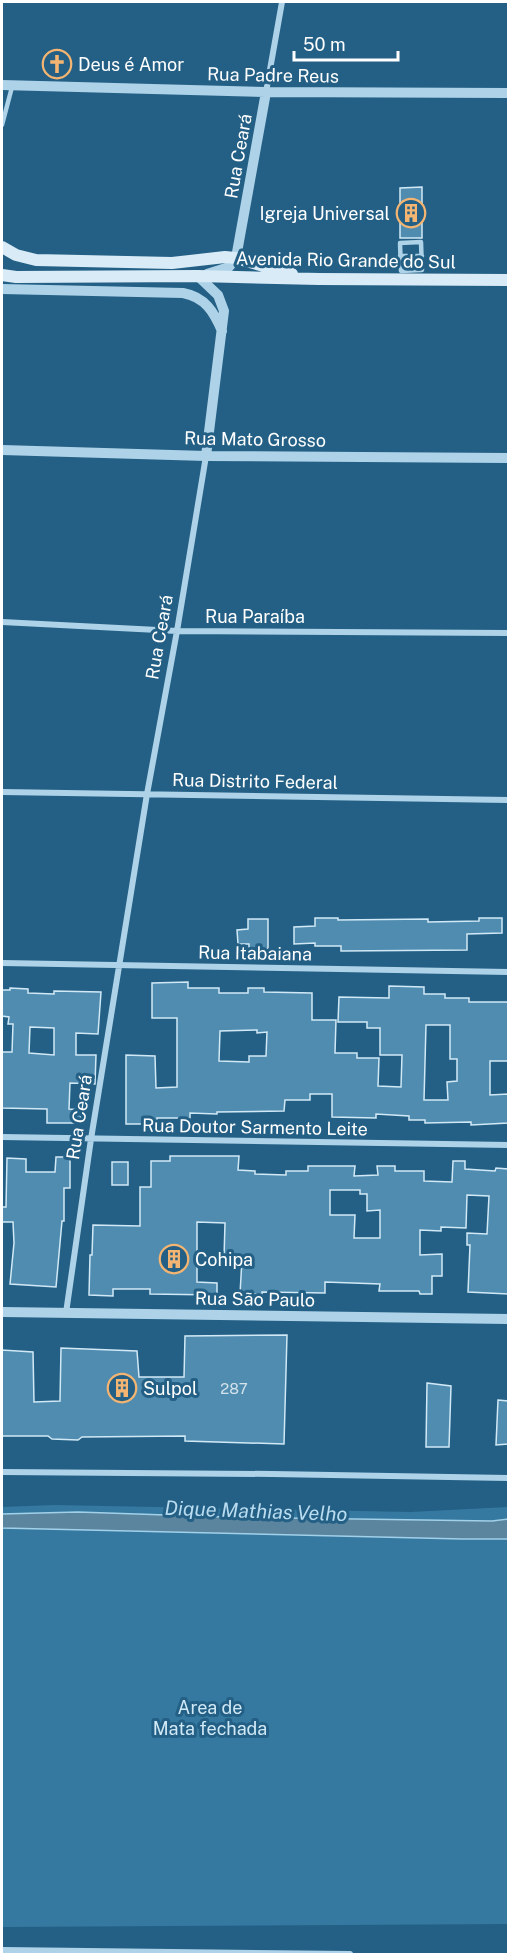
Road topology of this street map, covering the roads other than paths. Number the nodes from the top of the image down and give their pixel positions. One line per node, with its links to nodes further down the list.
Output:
1 (282, 2): 3 (street, Rua Ceará)
2 (7, 85): 3 (street, Rua Padre Reus); 5 (lane)
3 (266, 92): 4 (street, Rua Padre Reus); 9 (street, Rua Ceará)
4 (508, 93)
5 (2, 125)
6 (2, 247): 9 (main road)
7 (400, 256): 8 (lane); 8 (lane); 11 (lane)
8 (422, 256): 11 (lane)
9 (236, 258): 12 (street); 13 (main road)
10 (2, 275): 12 (main road, Avenida Rio Grande do Sul)
11 (411, 275): 13 (main road, Avenida Rio Grande do Sul); 14 (main road, Avenida Rio Grande do Sul)
12 (198, 276): 13 (main road, Avenida Rio Grande do Sul); 16 (street, Rua Ceará)
13 (320, 279)
14 (508, 280)
15 (2, 289): 16 (street)
16 (222, 331): 18 (street, Rua Ceará)
17 (2, 450): 18 (street, Rua Mato Grosso)
18 (206, 456): 19 (street, Rua Mato Grosso); 21 (street, Rua Ceará)
19 (508, 458)
20 (2, 622): 21 (street, Rua Paraíba)
21 (177, 631): 22 (street, Rua Paraíba); 24 (street, Rua Ceará)
22 (508, 633)
23 (2, 792): 24 (street, Rua Distrito Federal)
24 (147, 794): 25 (street, Rua Distrito Federal); 27 (street, Rua Ceará)
25 (508, 800)
26 (2, 963): 27 (street, Rua Itabaiana)
27 (120, 965): 28 (street, Rua Itabaiana); 30 (street, Rua Ceará)
28 (508, 972)
29 (2, 1137): 30 (street, Rua Doutor Sarmento Leite)
30 (92, 1139): 31 (street, Rua Doutor Sarmento Leite); 33 (street, Rua Ceará)
31 (508, 1145)
32 (2, 1312): 33 (street, Rua São Paulo)
33 (66, 1313): 34 (street, Rua São Paulo)
34 (508, 1319)
35 (2, 1472): 36 (street)
36 (508, 1478)
37 (2, 1950): 38 (street)
38 (350, 1954)

